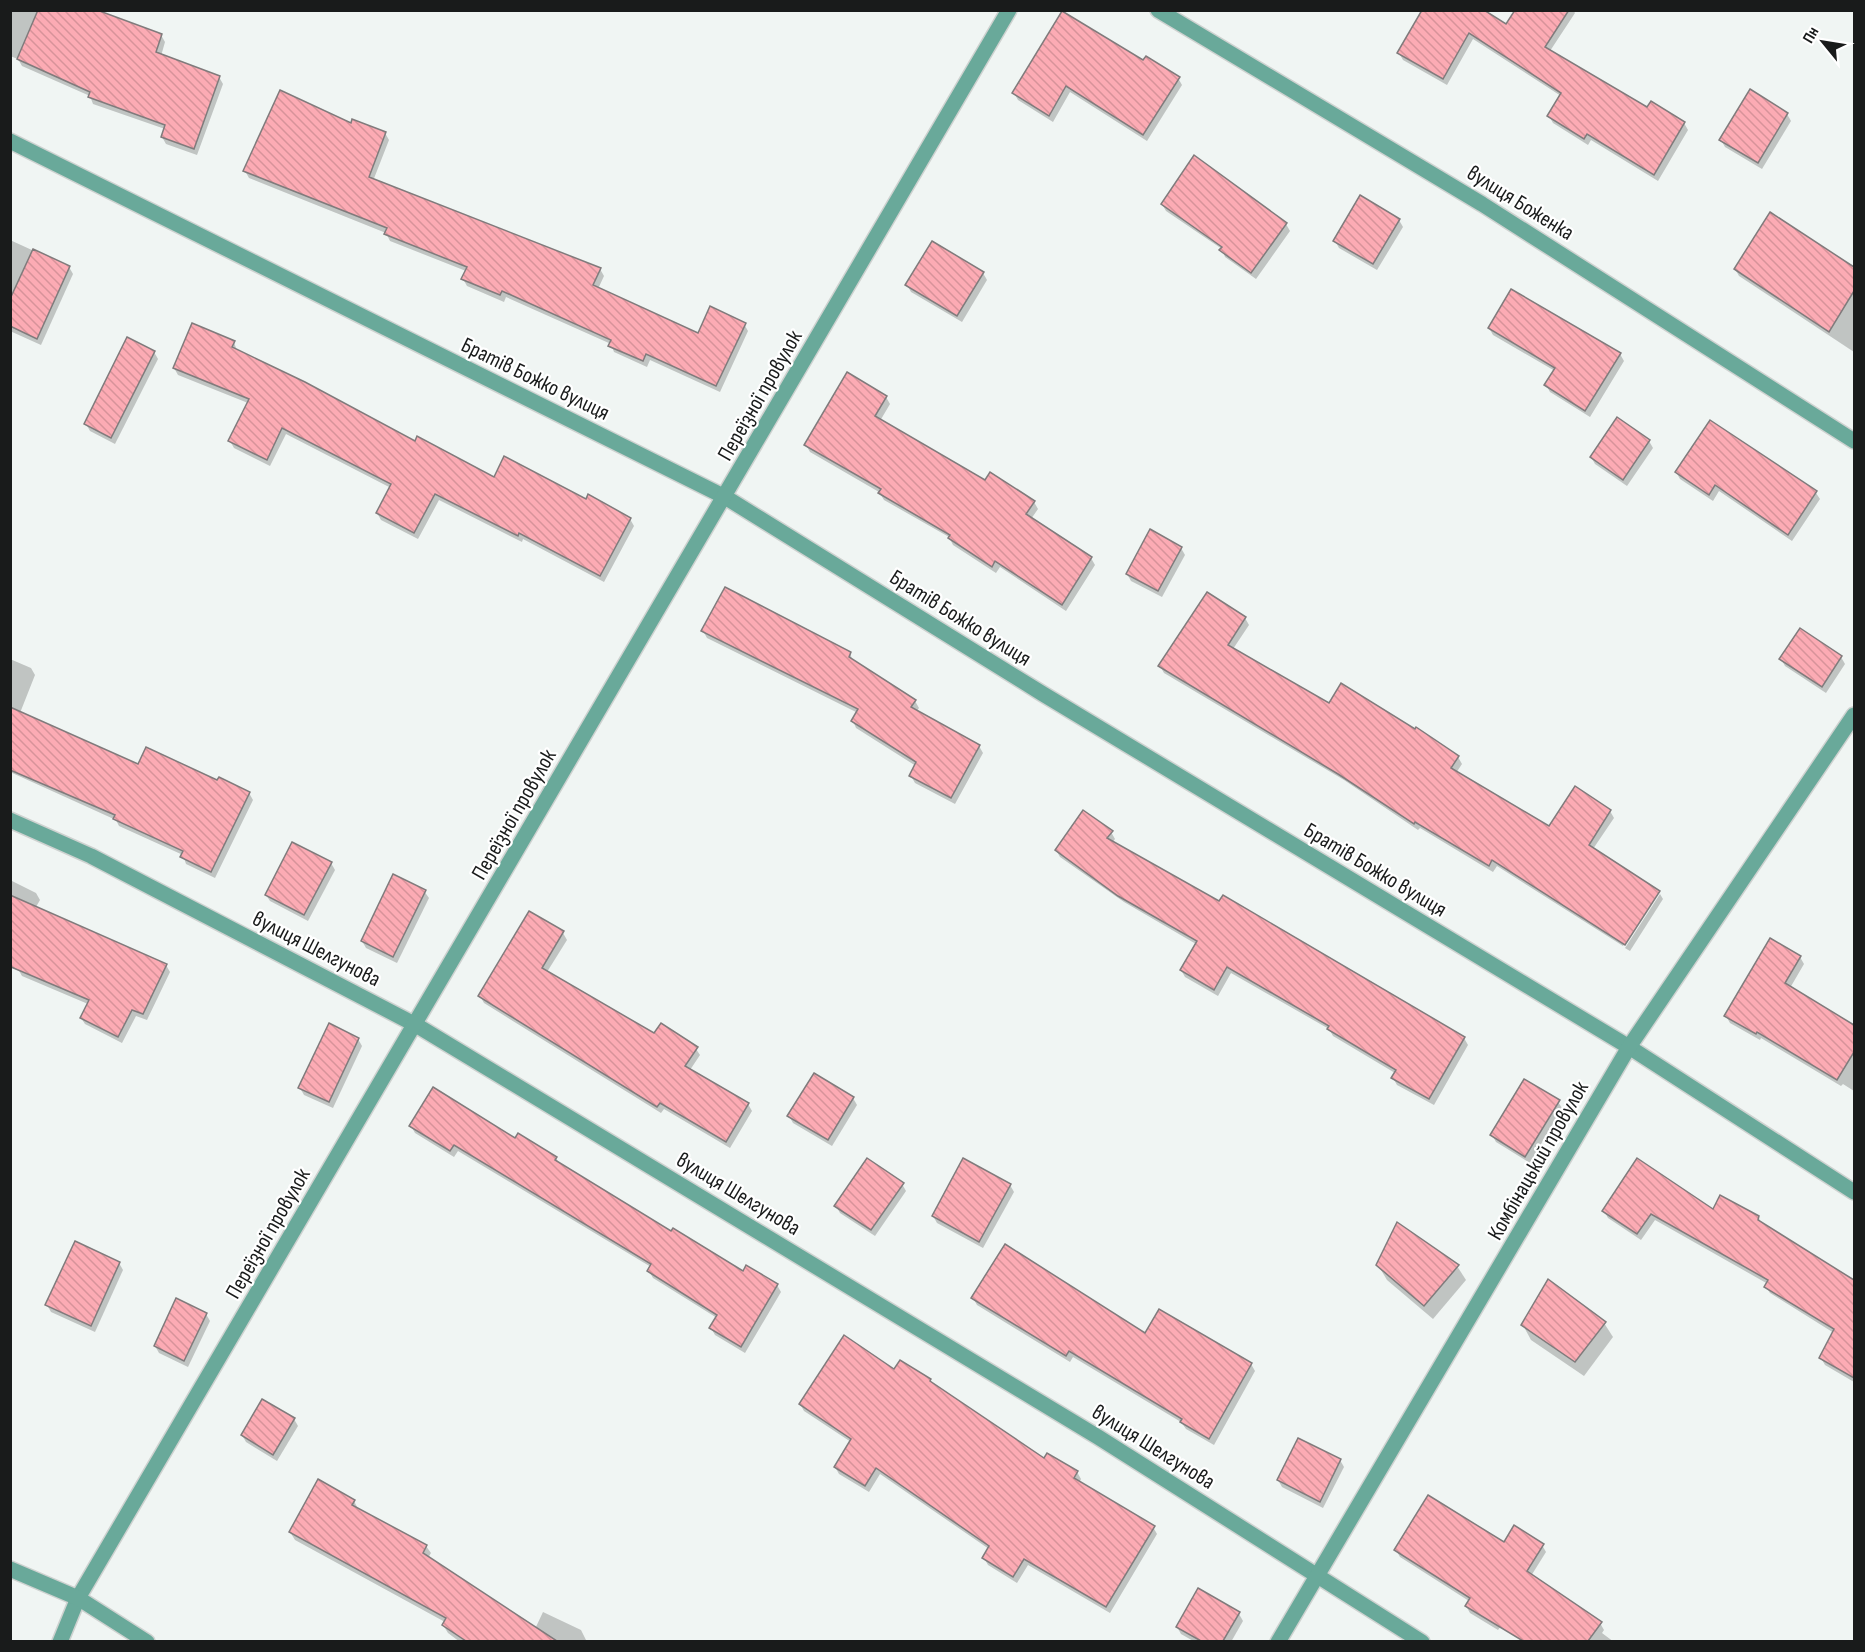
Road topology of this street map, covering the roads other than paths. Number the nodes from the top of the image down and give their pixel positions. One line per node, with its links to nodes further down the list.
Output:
1 (1009, 10): 5 (street, Переїзної провулок)
2 (1158, 10): 4 (street, вулиця Боженка)
3 (10, 141): 5 (street, Братів Божко вулиця)
4 (1854, 441)
5 (725, 497): 8 (street, Переїзної провулок); 9 (street, Братів Божко вулиця)
6 (1854, 715): 9 (street, Комбінацький провулок)
7 (10, 820): 8 (street, вулиця Шелгунова)
8 (416, 1025): 12 (street, вулиця Шелгунова); 13 (street, Переїзної провулок)
9 (1629, 1047): 10 (street, Братів Божко вулиця); 12 (street, Комбінацький провулок)
10 (1854, 1192)
11 (10, 1569): 13 (street)
12 (1317, 1577): 16 (street, Комбінацький провулок); 17 (street, вулиця Шелгунова)
13 (78, 1598): 14 (street, Переїзної провулок); 15 (street)
14 (60, 1641)
15 (147, 1641)
16 (1278, 1641)
17 (1422, 1641)

